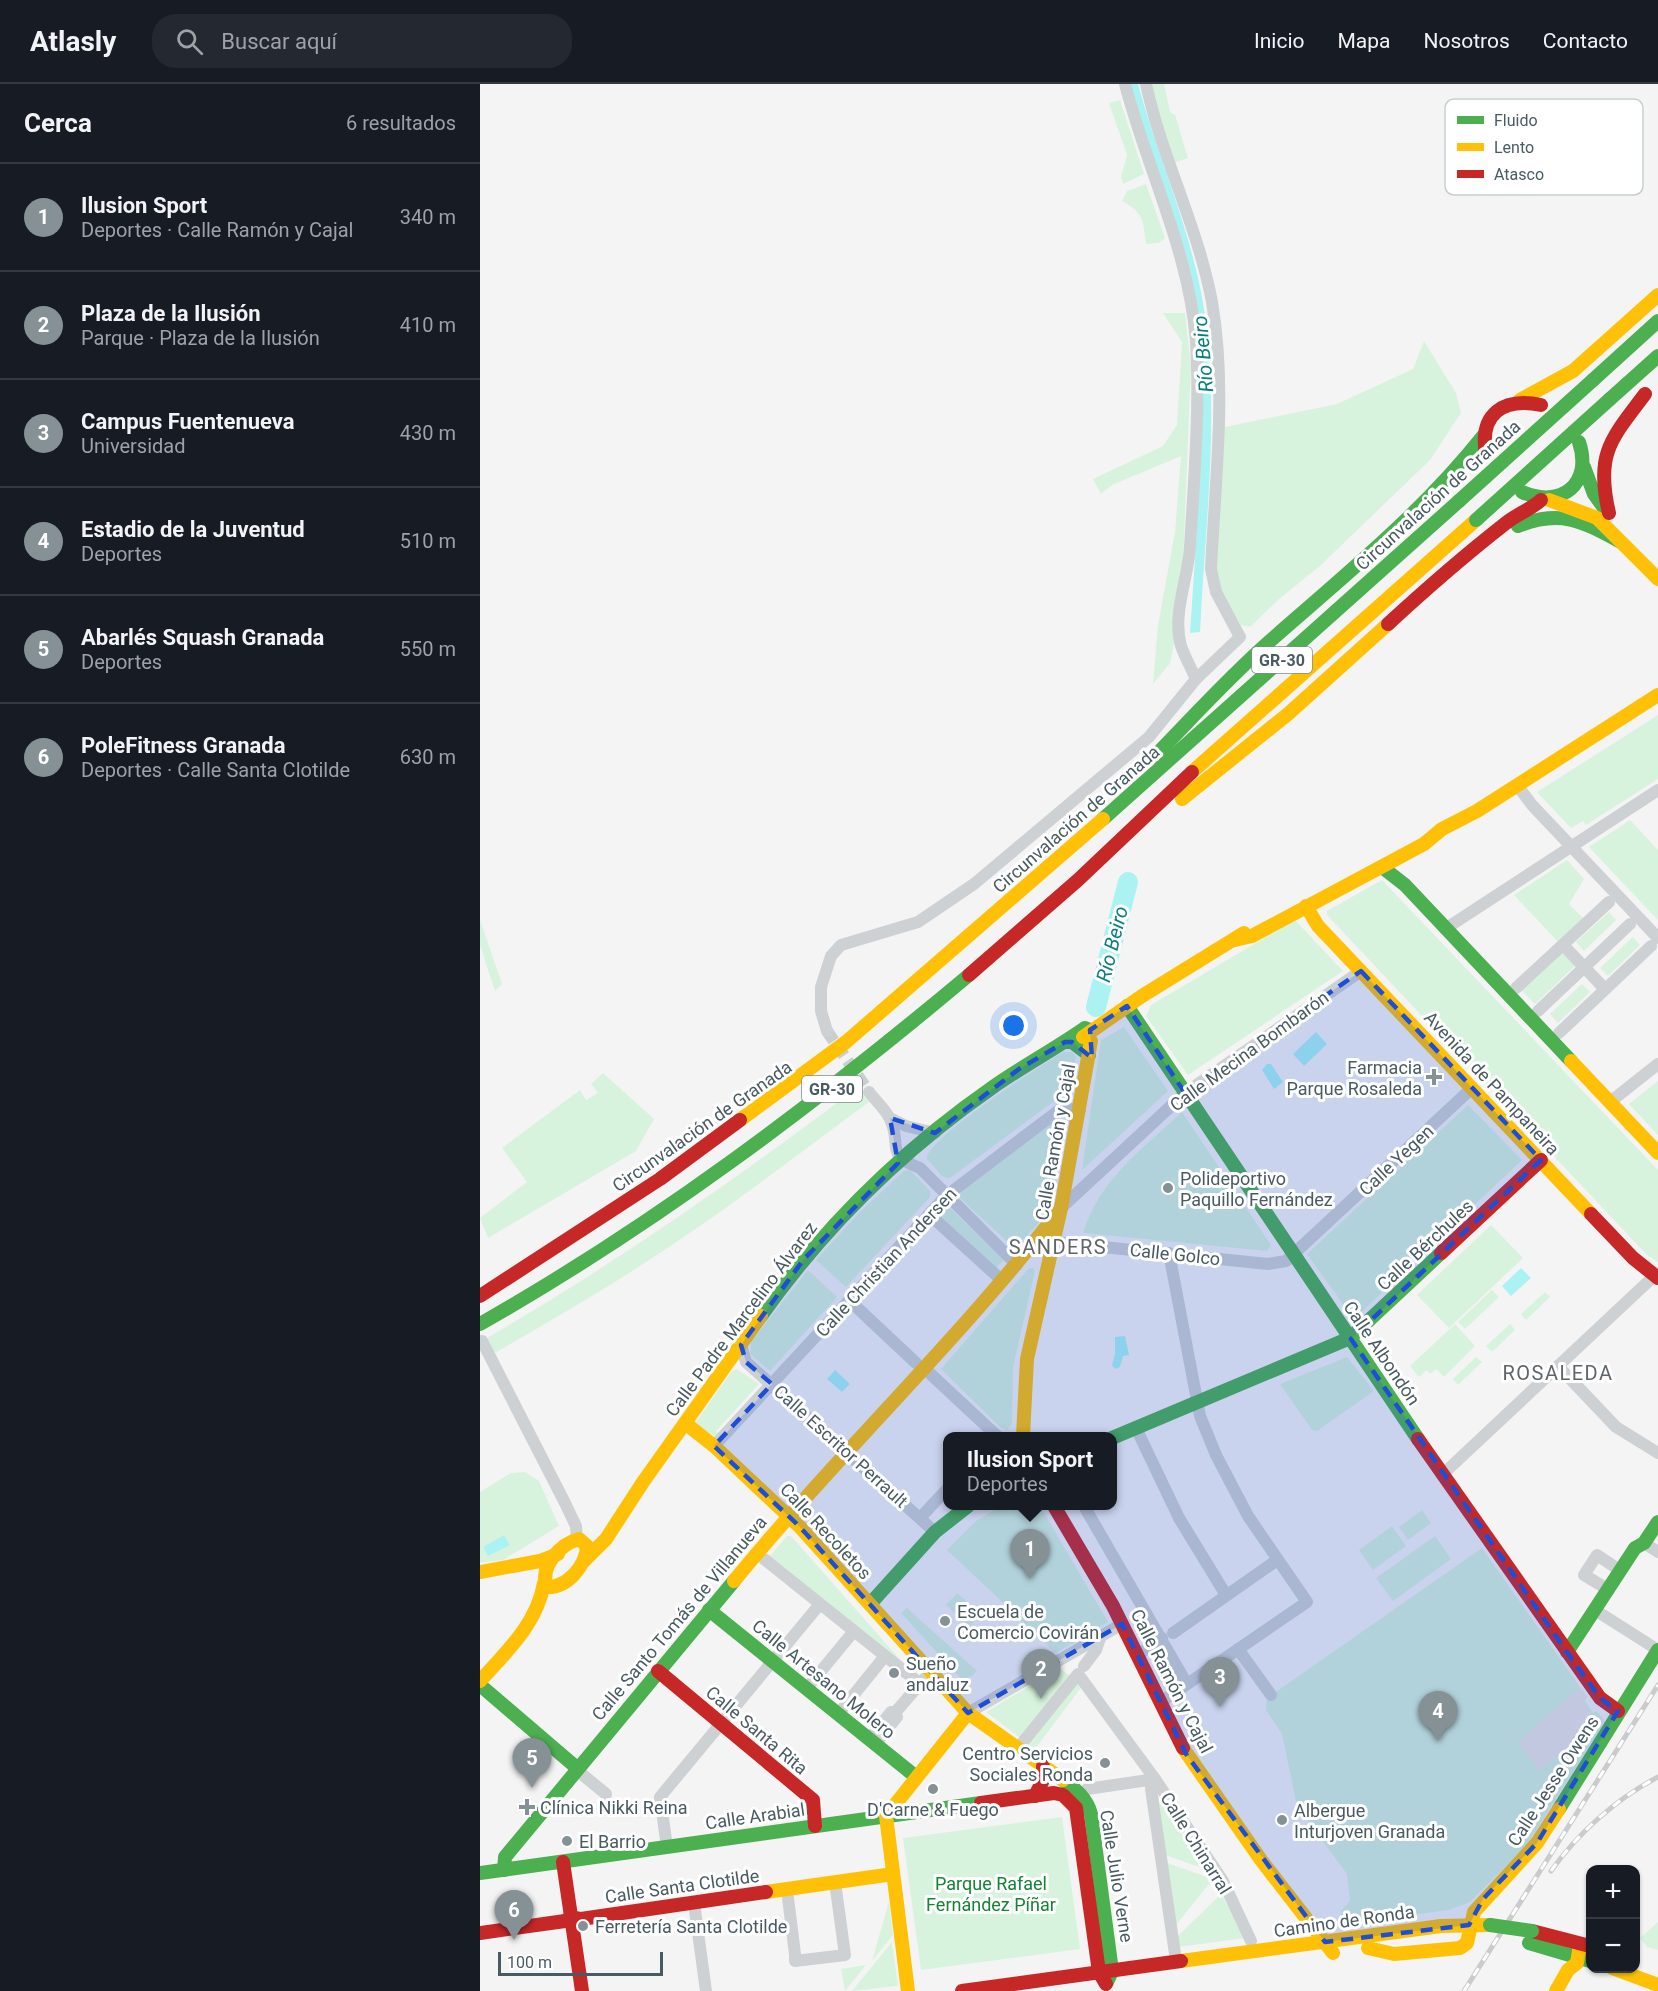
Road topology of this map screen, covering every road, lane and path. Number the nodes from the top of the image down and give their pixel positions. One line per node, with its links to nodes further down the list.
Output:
1 (1125, 84): 21 (street)
2 (1146, 84): 21 (street)
3 (1658, 295): 8 (main road)
4 (1658, 321): 25 (main road, Circunvalación de Granada / GR-30, bridge)
5 (1658, 356): 26 (main road, GR-30, bridge)
6 (1658, 383): 7 (main road)
7 (1645, 394): 13 (main road); 16 (main road)
8 (1520, 400): 9 (main road); 10 (main road)
9 (1541, 405)
10 (1483, 436): 12 (main road); 25 (main road)
11 (1579, 442): 13 (main road)
12 (1486, 454)
13 (1585, 463): 15 (main road); 16 (main road)
14 (1522, 492): 15 (main road)
15 (1545, 500): 17 (main road); 18 (main road)
16 (1608, 513): 19 (main road)
17 (1618, 541): 18 (main road); 20 (main road)
18 (1469, 552): 26 (main road)
19 (1658, 562)
20 (1658, 579)
21 (1196, 679): 47 (street)
22 (1658, 695): 23 (main road, Calle Padre Marcelino Álvarez)
23 (1517, 785): 27 (main road, Calle Padre Marcelino Álvarez); 28 (street)
24 (1658, 790): 28 (street)
25 (1104, 819): 75 (main road, Circunvalación de Granada / GR-30)
26 (1134, 827): 77 (main road, GR-30)
27 (1442, 829): 29 (main road, Calle Padre Marcelino Álvarez); 31 (main road, Calle Padre Marcelino Álvarez)
28 (1571, 846): 36 (street); 38 (street)
29 (1397, 859): 30 (main road, Calle Padre Marcelino Álvarez); 32 (main road)
30 (1382, 867): 31 (main road); 32 (main road); 34 (main road, Calle Padre Marcelino Álvarez)
31 (1338, 876): 34 (main road); 37 (main road, Calle Padre Marcelino Álvarez)
32 (1397, 878): 36 (main road)
33 (1609, 902): 39 (street)
34 (1306, 906): 37 (main road, Calle Padre Marcelino Álvarez); 41 (main road, Avenida de Pampaneira)
35 (1630, 924): 40 (street)
36 (1445, 928): 55 (main road)
37 (1235, 940): 44 (main road, Calle Padre Marcelino Álvarez)
38 (1654, 942): 43 (street)
39 (1563, 945): 40 (street); 42 (street)
40 (1584, 967): 43 (street); 45 (street)
41 (1361, 971): 52 (main road, Avenida de Pampaneira); 54 (street, Calle Mecina Bombarón)
42 (1516, 988)
43 (1605, 989): 48 (street)
44 (1127, 1006): 46 (main road, Calle Padre Marcelino Álvarez); 54 (main road, Calle Albondón)
45 (1538, 1011)
46 (1090, 1030): 49 (main road, Calle Padre Marcelino Álvarez); 50 (main road, Calle Ramón y Cajal)
47 (827, 1031)
48 (1559, 1033)
49 (1068, 1042): 50 (main road); 58 (main road, Calle Padre Marcelino Álvarez)
50 (1089, 1055): 56 (main road, Calle Ramón y Cajal)
51 (1658, 1064): 55 (street)
52 (1472, 1088): 62 (main road, Avenida de Pampaneira); 70 (street, Calle Yegen)
53 (869, 1092): 57 (street)
54 (1185, 1093): 65 (street, Calle Mecina Bombarón); 70 (main road, Calle Albondón)
55 (1610, 1102): 60 (main road)
56 (1080, 1110): 64 (street, Calle Christian Andersen); 65 (main road, Calle Ramón y Cajal)
57 (890, 1119): 58 (street); 61 (street)
58 (935, 1133): 59 (main road, Calle Padre Marcelino Álvarez)
59 (919, 1144): 61 (main road, Calle Padre Marcelino Álvarez); 63 (street)
60 (1658, 1153)
61 (901, 1160): 63 (street); 80 (main road, Calle Padre Marcelino Álvarez)
62 (1540, 1160): 74 (main road, Avenida de Pampaneira); 78 (main road, Calle Bérchules)
63 (920, 1168): 64 (street)
64 (946, 1196): 72 (street); 85 (street, Calle Christian Andersen)
65 (1061, 1208): 67 (main road, Calle Santo Tomás de Villanueva); 68 (main road, Calle Ramón y Cajal)
66 (931, 1216): 73 (street)
67 (1039, 1236): 68 (main road); 72 (main road, Calle Santo Tomás de Villanueva)
68 (1054, 1242): 69 (street, Calle Golco); 71 (main road, Calle Ramón y Cajal)
69 (1169, 1253): 70 (street, Calle Golco); 86 (street)
70 (1294, 1256): 78 (main road, Calle Albondón)
71 (1050, 1259): 72 (main road); 90 (main road, Calle Ramón y Cajal)
72 (1017, 1265): 83 (main road, Calle Santo Tomás de Villanueva)
73 (997, 1276)
74 (1656, 1277): 84 (street)
75 (480, 1296)
76 (851, 1302): 83 (street)
77 (480, 1324)
78 (1350, 1338): 86 (main road, Calle Bérchules); 95 (main road, Calle Albondón)
79 (482, 1341): 105 (street)
80 (741, 1345): 81 (main road, Calle Padre Marcelino Álvarez); 82 (street)
81 (730, 1360): 82 (street); 87 (main road, Calle Padre Marcelino Álvarez)
82 (746, 1362): 85 (street, Calle Escritor Perrault)
83 (920, 1365): 89 (street); 93 (main road, Calle Santo Tomás de Villanueva)
84 (1558, 1366): 94 (street); 95 (street)
85 (772, 1383): 92 (street, Calle Christian Andersen); 93 (street, Calle Escritor Perrault)
86 (1197, 1403): 88 (main road, Calle Bérchules); 126 (street)
87 (685, 1423): 92 (main road, Calle Recoletos); 103 (main road, Calle Padre Marcelino Álvarez)
88 (1136, 1428): 91 (main road, Calle Bérchules); 117 (street)
89 (992, 1432)
90 (1023, 1432)
91 (1117, 1436)
92 (714, 1446): 100 (main road, Calle Recoletos)
93 (847, 1451): 100 (main road, Calle Santo Tomás de Villanueva); 101 (street, Calle Escritor Perrault)
94 (1658, 1453)
95 (1442, 1475): 129 (main road, Calle Albondón)
96 (943, 1493): 101 (street)
97 (963, 1510): 104 (main road)
98 (1056, 1510): 122 (main road, Calle Ramón y Cajal)
99 (1087, 1510): 125 (street, Calle Ramón y Cajal)
100 (788, 1515): 119 (main road, Calle Recoletos); 120 (main road, Calle Santo Tomás de Villanueva)
101 (920, 1518): 104 (street, Calle Escritor Perrault)
102 (1658, 1522): 106 (main road)
103 (611, 1530): 105 (main road); 110 (main road, Calle Padre Marcelino Álvarez)
104 (935, 1532): 119 (main road)
105 (579, 1540): 108 (main road); 110 (main road)
106 (1644, 1543): 107 (street); 113 (main road)
107 (1658, 1552)
108 (558, 1554): 112 (main road); 115 (main road)
109 (764, 1559): 118 (street)
110 (584, 1561): 115 (main road, Calle Padre Marcelino Álvarez)
111 (1273, 1563): 117 (street)
112 (508, 1568): 114 (main road); 115 (main road)
113 (1621, 1571): 116 (main road); 116 (street)
114 (480, 1572)
115 (544, 1582): 136 (main road)
116 (1609, 1590): 121 (main road)
117 (1226, 1595): 125 (street)
118 (820, 1604): 123 (street); 132 (street)
119 (870, 1604): 134 (main road, Calle Recoletos)
120 (709, 1610): 132 (main road, Calle Artesano Molero); 133 (main road, Calle Santo Tomás de Villanueva)
121 (1595, 1610): 128 (street); 129 (main road)
122 (1122, 1624): 124 (street); 130 (main road, Calle Ramón y Cajal)
123 (854, 1630): 131 (street); 135 (street)
124 (1101, 1635): 127 (street); 127 (street)
125 (1167, 1636): 130 (street); 138 (street, Calle Ramón y Cajal)
126 (1238, 1649): 138 (street); 139 (street)
127 (1075, 1650): 143 (street)
128 (1658, 1650): 142 (main road, Calle Jesse Owens)
129 (1567, 1652): 142 (main road, Calle Albondón)
130 (1138, 1655): 140 (main road, Calle Ramón y Cajal)
131 (885, 1656): 137 (street); 141 (street)
132 (773, 1662): 144 (street); 149 (main road, Calle Artesano Molero)
133 (658, 1671): 144 (main road, Calle Santa Rita); 148 (main road, Calle Santo Tomás de Villanueva)
134 (931, 1674): 137 (street); 143 (main road, Calle Recoletos)
135 (812, 1682)
136 (480, 1683): 148 (main road)
137 (919, 1683): 145 (street)
138 (1187, 1684): 140 (street)
139 (1271, 1695)
140 (1161, 1702): 171 (main road, Calle Ramón y Cajal)
141 (843, 1708)
142 (1618, 1711): 166 (main road, Calle Jesse Owens)
143 (968, 1713): 147 (main road, Calle Recoletos); 149 (main road)
144 (721, 1724): 156 (main road, Calle Santa Rita); 157 (street)
145 (877, 1735)
146 (1023, 1743): 150 (street, Calle Chinarral)
147 (1043, 1766): 151 (main road, Calle Recoletos); 154 (main road)
148 (580, 1772): 152 (street); 159 (main road, Calle Santo Tomás de Villanueva)
149 (915, 1776): 155 (main road)
150 (1155, 1779): 151 (street); 169 (street, Calle Chinarral); 172 (street, Calle Chinarral)
151 (1082, 1789): 177 (main road, Calle Julio Verne)
152 (606, 1794)
153 (1063, 1795): 154 (main road, Calle Arabial); 177 (main road, Calle Julio Verne)
154 (1035, 1796): 155 (main road, Calle Arabial)
155 (886, 1816): 156 (main road, Calle Arabial); 161 (main road)
156 (815, 1826): 157 (main road, Calle Arabial)
157 (667, 1847): 158 (main road, Calle Arabial)
158 (564, 1862): 159 (main road, Calle Arabial); 165 (main road)
159 (504, 1870): 160 (main road, Calle Arabial)
160 (480, 1873)
161 (892, 1874): 162 (main road, Calle Santa Clotilde); 181 (main road)
162 (835, 1882): 163 (street); 164 (main road, Calle Santa Clotilde)
163 (789, 1898)
164 (694, 1903): 165 (main road, Calle Santa Clotilde); 180 (street)
165 (571, 1917): 167 (main road, Calle Santa Clotilde); 179 (main road)
166 (1469, 1931): 168 (main road, Camino de Ronda); 171 (main road, Camino de Ronda); 171 (main road, Camino de Ronda)
167 (480, 1933)
168 (1531, 1937): 170 (main road, Camino de Ronda); 173 (main road, Camino de Ronda)
169 (1251, 1941)
170 (1585, 1944): 173 (main road, Camino de Ronda)
171 (1329, 1947): 177 (main road, Camino de Ronda)
172 (1175, 1954)
173 (1580, 1957): 184 (main road)
174 (1640, 1964): 175 (main road)
175 (1658, 1971)
176 (1626, 1973): 178 (main road)
177 (1105, 1979): 182 (main road, Camino de Ronda); 183 (main road, Camino de Ronda)
178 (1658, 1985)
179 (582, 1991)
180 (706, 1991)
181 (908, 1991)
182 (962, 1991)
183 (1056, 1991)
184 (1556, 1991)

